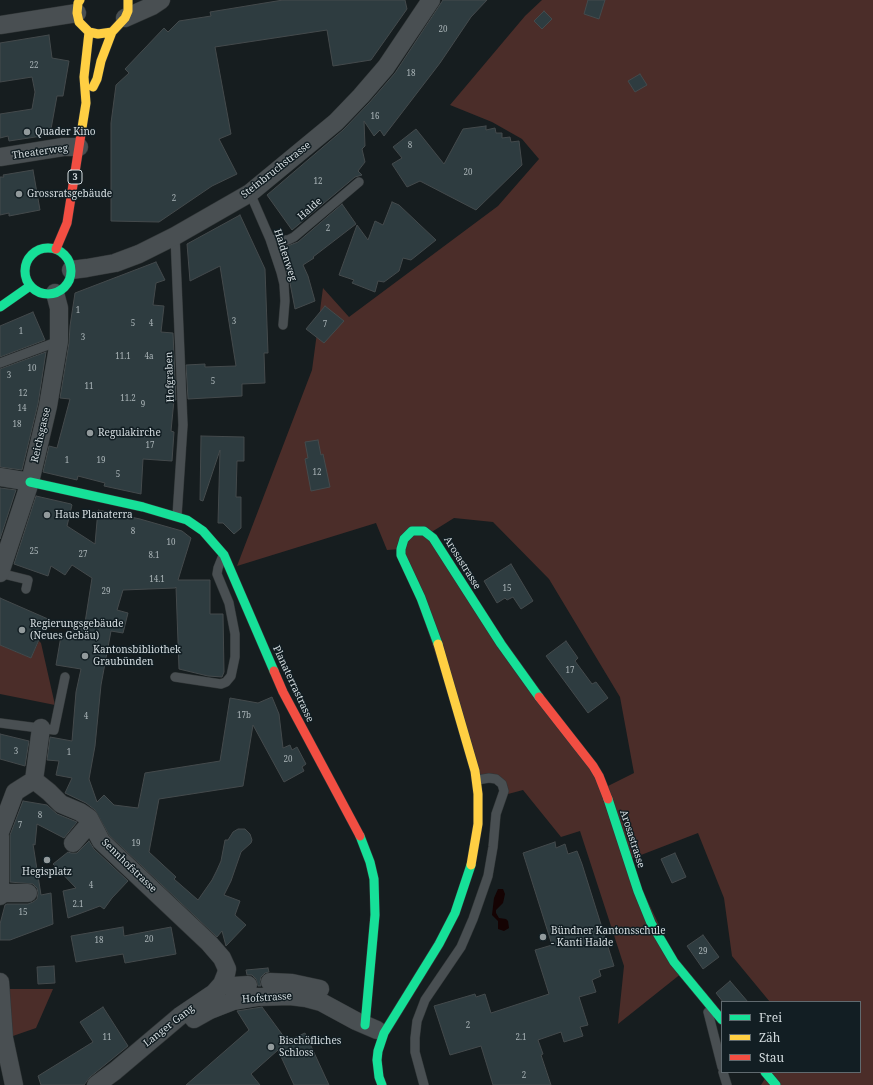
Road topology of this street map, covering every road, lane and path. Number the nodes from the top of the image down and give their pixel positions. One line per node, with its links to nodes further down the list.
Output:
1 (128, 0): 5 (main road)
2 (161, 0): 5 (street)
3 (431, 0): 13 (street, Steinbruchstrasse)
4 (78, 6): 6 (street); 7 (main road)
5 (124, 18): 8 (main road)
6 (0, 25)
7 (89, 32): 8 (main road); 9 (main road, 3)
8 (112, 32): 9 (main road, 3)
9 (86, 103): 10 (main road, 3)
10 (79, 147): 11 (street, Theaterweg); 16 (main road, 3)
11 (0, 157)
12 (359, 182): 15 (lane, Halde)
13 (250, 193): 14 (street, Steinbruchstrasse); 15 (lane, Haldenweg)
14 (175, 236): 17 (street, Steinbruchstrasse); 26 (lane, Hofgraben)
15 (270, 239): 21 (lane, Haldenweg)
16 (56, 249): 17 (main road); 18 (main road)
17 (71, 270): 19 (main road)
18 (30, 286): 19 (main road); 20 (main road)
19 (55, 293): 22 (street, Reichsgasse)
20 (0, 307)
21 (283, 326)
22 (58, 341): 23 (lane); 25 (street, Reichsgasse)
23 (0, 363)
24 (0, 477): 25 (street)
25 (30, 482): 26 (main road, Planaterrastrasse); 28 (street, Reichsgasse)
26 (177, 516): 27 (main road, Planaterrastrasse)
27 (224, 555): 30 (lane); 50 (main road, Planaterrastrasse)
28 (1, 565): 29 (lane)
29 (26, 589)
30 (176, 677)
31 (65, 678): 33 (lane)
32 (0, 723): 33 (lane)
33 (41, 728): 34 (street)
34 (34, 780): 36 (street, Sennhofstrasse); 37 (street)
35 (476, 780): 48 (main road, Arosastrasse); 51 (main road, Arosastrasse); 59 (lane)
36 (91, 822): 39 (street); 45 (street, Sennhofstrasse)
37 (0, 832)
38 (0, 836): 40 (street)
39 (73, 843)
40 (0, 893): 41 (street); 42 (street)
41 (28, 893)
42 (0, 896)
43 (0, 982): 56 (street)
44 (270, 982): 47 (street)
45 (222, 984): 46 (street); 55 (street, Langer Gang)
46 (248, 985)
47 (345, 1001)
48 (707, 1003): 49 (main road, Arosastrasse); 52 (lane)
49 (721, 1019)
50 (365, 1025): 51 (street, Hofstrasse); 55 (street, Hofstrasse)
51 (384, 1033): 58 (main road)
52 (721, 1062)
53 (723, 1073): 60 (lane)
54 (766, 1073): 61 (main road)
55 (116, 1078): 57 (street, Langer Gang)
56 (8, 1079)
57 (96, 1085)
58 (382, 1085)
59 (424, 1085)
60 (727, 1085)
61 (776, 1085)

